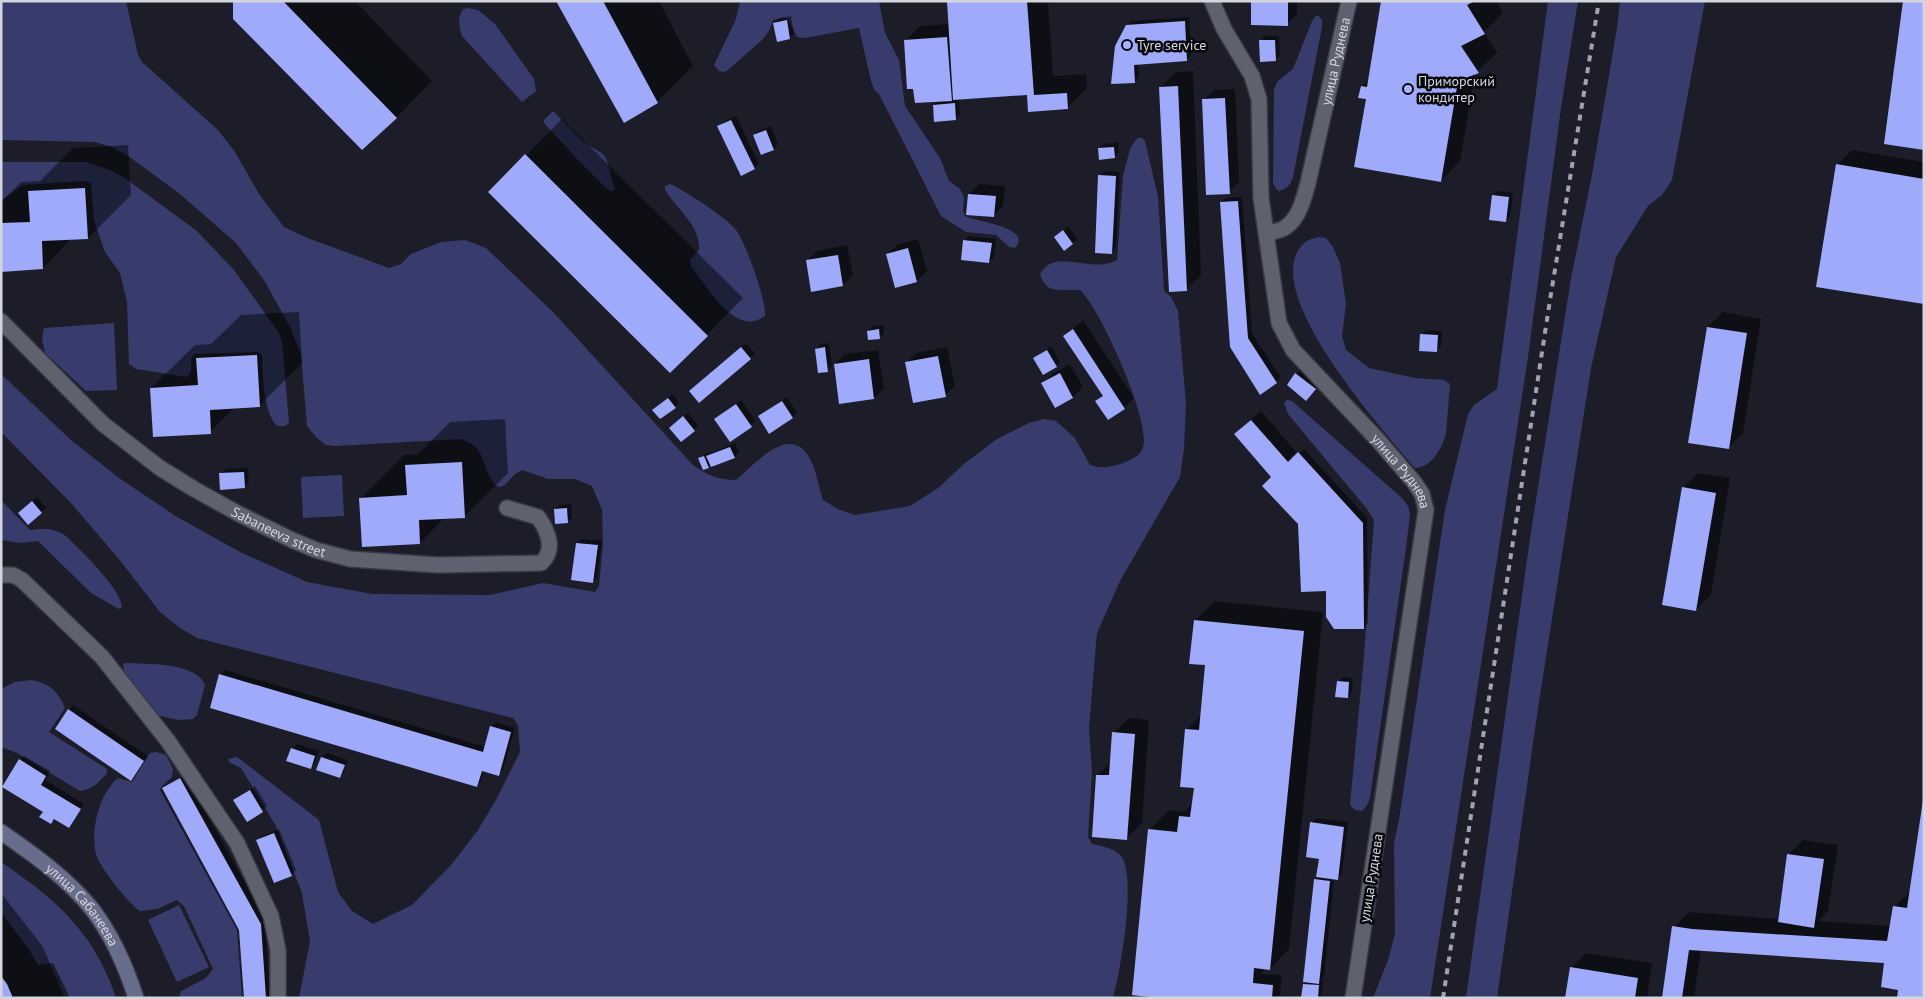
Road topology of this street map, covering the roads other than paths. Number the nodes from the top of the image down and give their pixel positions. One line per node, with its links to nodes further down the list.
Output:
1 (1212, 1): 3 (street)
2 (1349, 1): 3 (street, улица Руднева)
3 (1266, 233): 10 (street, улица Руднева)
4 (1, 321): 5 (street, Sabaneeva street)
5 (507, 508)
6 (1, 576): 9 (street)
7 (1, 832): 8 (street, улица Сабанеева)
8 (136, 998)
9 (278, 998)
10 (1353, 998)

